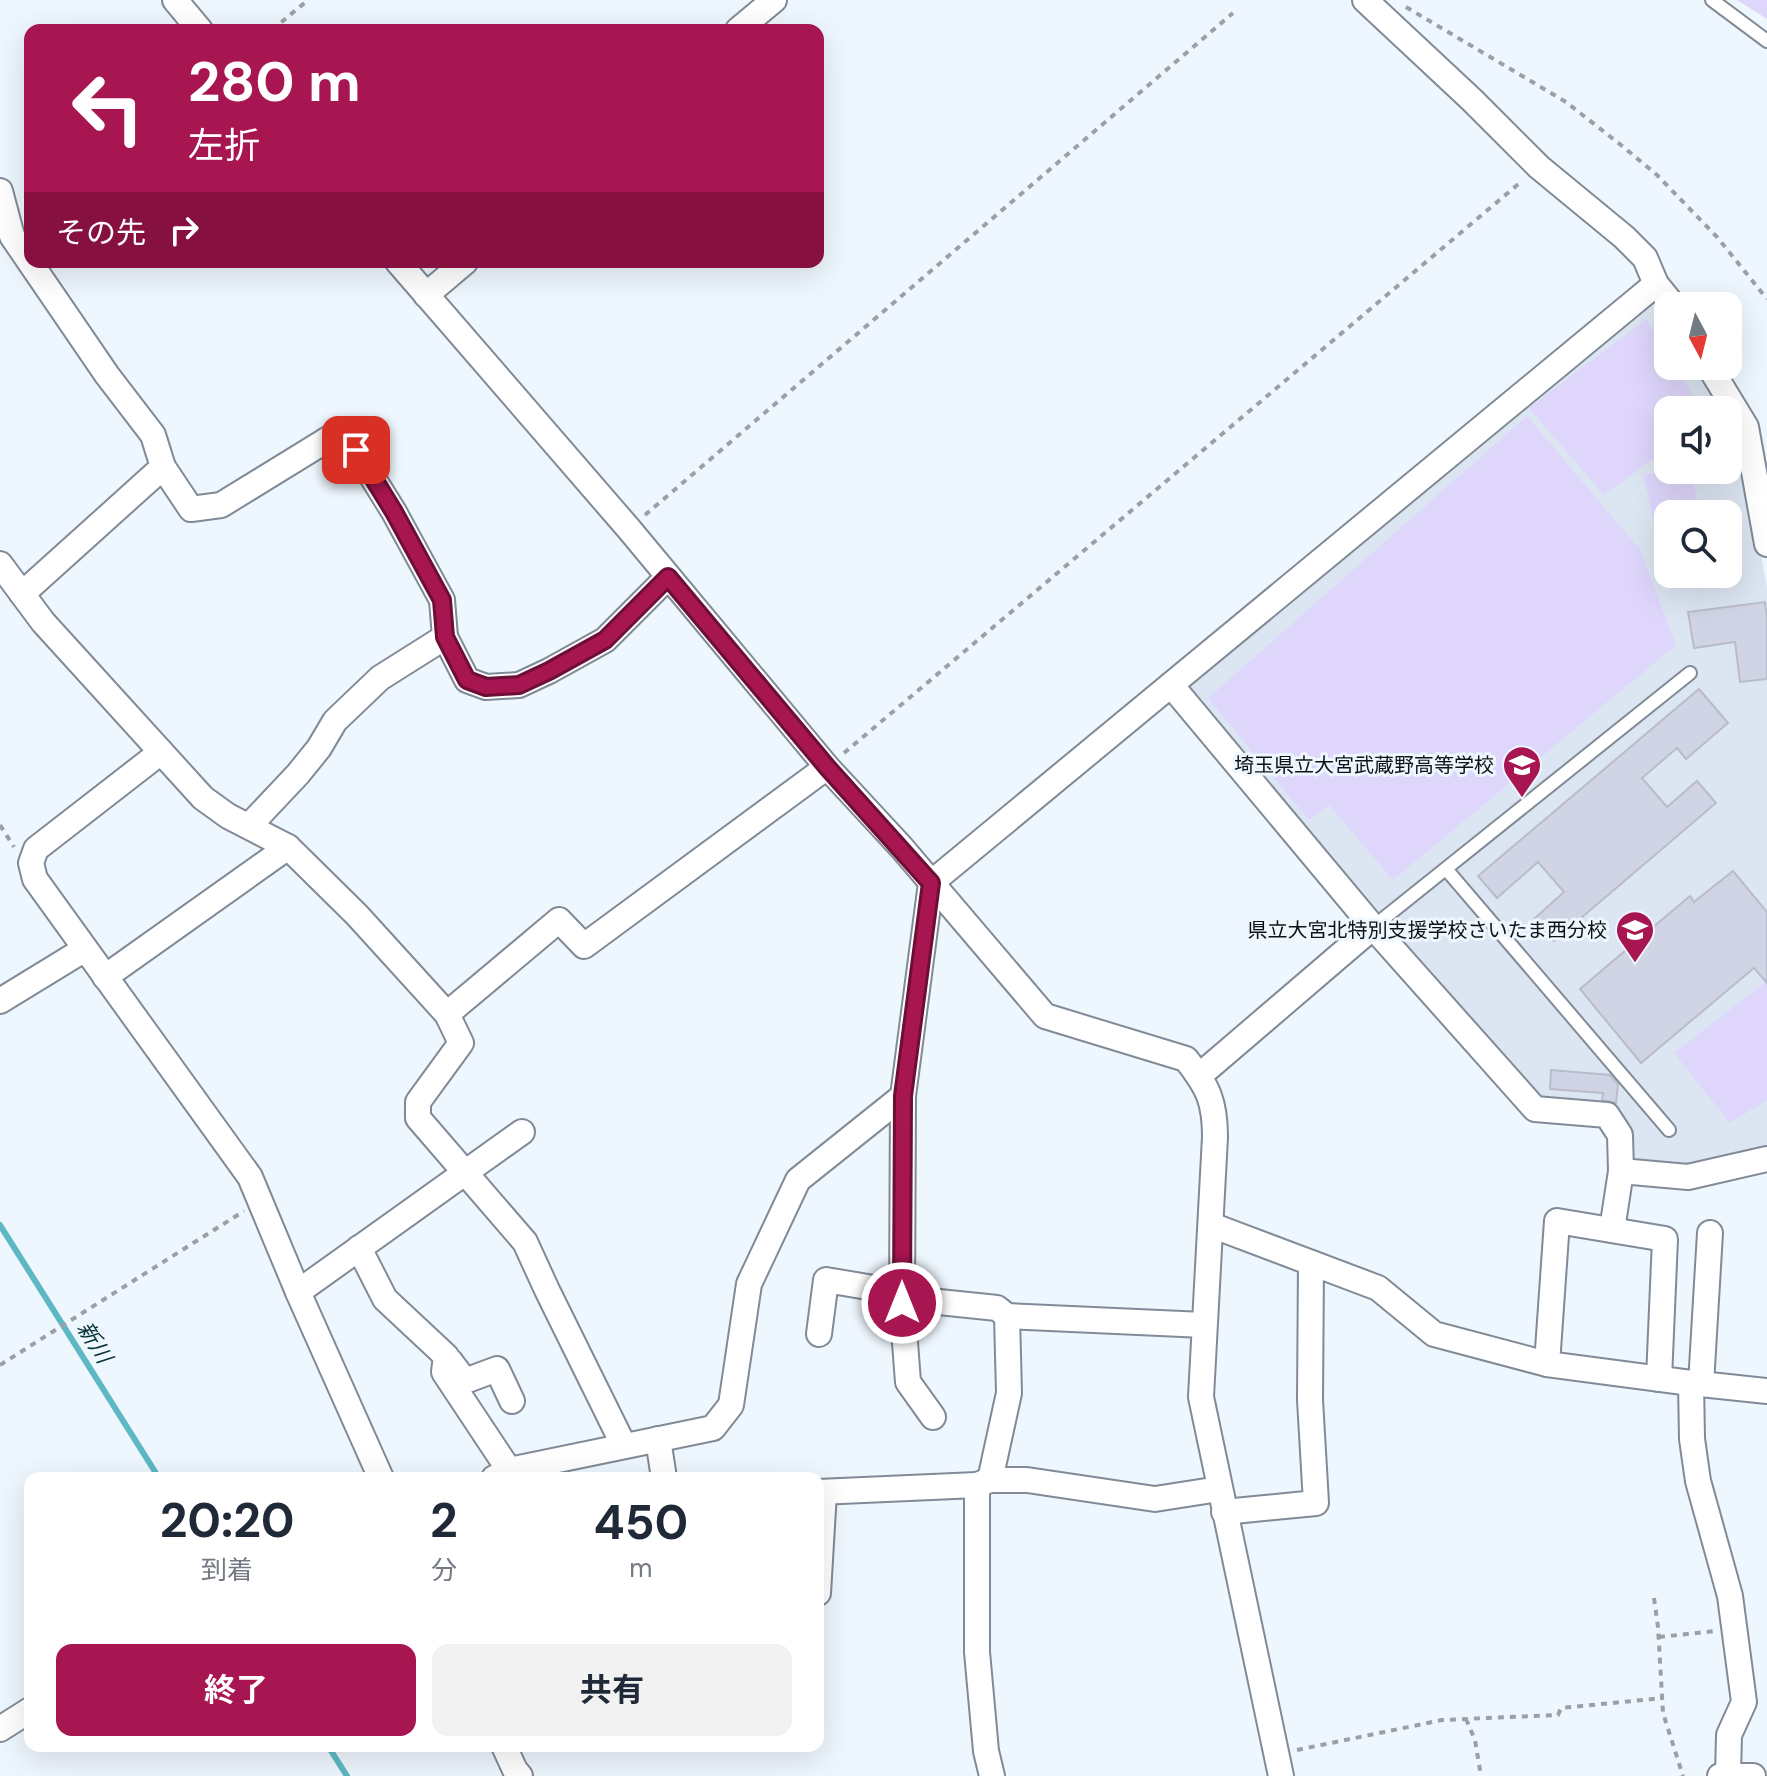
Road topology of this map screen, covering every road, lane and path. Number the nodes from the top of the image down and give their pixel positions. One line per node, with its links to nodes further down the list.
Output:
1 (175, 0): 8 (street)
2 (308, 0): 9 (path)
3 (774, 0): 10 (street)
4 (1365, 0): 12 (street)
5 (1712, 0): 11 (lane)
6 (1400, 3): 21 (path)
7 (1233, 13): 24 (path)
8 (195, 24)
9 (279, 24)
10 (745, 24)
11 (1767, 41)
12 (1539, 167): 18 (street); 33 (path)
13 (0, 191): 14 (street)
14 (14, 234)
15 (36, 268): 23 (street)
16 (403, 268): 20 (street)
17 (458, 268): 20 (street)
18 (1656, 284): 19 (street); 31 (street)
19 (1663, 292)
20 (426, 295): 24 (street)
21 (1767, 299)
22 (1717, 380): 25 (street)
23 (163, 467): 28 (street); 29 (street)
24 (629, 529): 27 (street)
25 (1767, 544)
26 (0, 564): 28 (street)
27 (668, 577): 29 (street); 33 (street)
28 (22, 594): 32 (street)
29 (445, 637): 34 (street)
30 (1690, 673): 36 (lane)
31 (1171, 685): 37 (street); 38 (street)
32 (161, 752): 34 (street); 39 (street)
33 (827, 767): 37 (street); 42 (street)
34 (249, 826): 35 (street)
35 (288, 847): 40 (street); 42 (street)
36 (1446, 869): 38 (lane); 45 (lane)
37 (931, 883): 43 (street); 44 (street)
38 (1373, 927): 43 (street); 48 (street)
39 (85, 949): 40 (street); 41 (street)
40 (105, 977): 50 (street)
41 (0, 1001)
42 (447, 1014): 49 (street)
43 (1199, 1076): 51 (street)
44 (903, 1096): 57 (street); 69 (street)
45 (1669, 1130)
46 (522, 1132): 49 (street)
47 (1767, 1159): 48 (street)
48 (1621, 1171): 52 (street)
49 (465, 1172): 54 (street); 70 (street)
50 (260, 1201): 56 (street); 63 (path)
51 (1211, 1225): 55 (street); 59 (street)
52 (1612, 1230): 62 (street); 64 (street)
53 (1710, 1233): 65 (street)
54 (359, 1248): 56 (street); 61 (street)
55 (1311, 1263): 62 (street); 77 (street)
56 (298, 1292): 71 (street)
57 (903, 1293): 58 (street); 60 (street); 68 (street)
58 (1007, 1316): 59 (street); 75 (street)
59 (1204, 1325): 77 (street)
60 (819, 1334)
61 (446, 1356): 67 (street); 72 (street)
62 (1547, 1364): 64 (street)
63 (0, 1365)
64 (1659, 1379): 65 (street)
65 (1696, 1384): 66 (street); 79 (street)
66 (1767, 1391)
67 (512, 1401)
68 (933, 1417)
69 (658, 1439): 70 (street); 74 (street)
70 (624, 1446): 73 (street)
71 (378, 1472)
72 (500, 1472)
73 (510, 1472)
74 (663, 1472)
75 (983, 1483): 76 (street); 77 (street); 88 (street)
76 (824, 1492)
77 (1222, 1500): 86 (street)
78 (1654, 1598): 80 (path)
79 (1735, 1630): 80 (path); 92 (street)
80 (1659, 1637): 81 (path)
81 (1663, 1698): 83 (path); 90 (path)
82 (24, 1714): 84 (street)
83 (1466, 1719): 86 (path); 89 (path)
84 (0, 1729)
85 (506, 1752): 87 (street)
86 (1278, 1765)
87 (513, 1774)
88 (992, 1776)
89 (1481, 1776)
90 (1683, 1776)
91 (1720, 1776): 92 (street)
92 (1728, 1776): 93 (street)
93 (1753, 1776)

